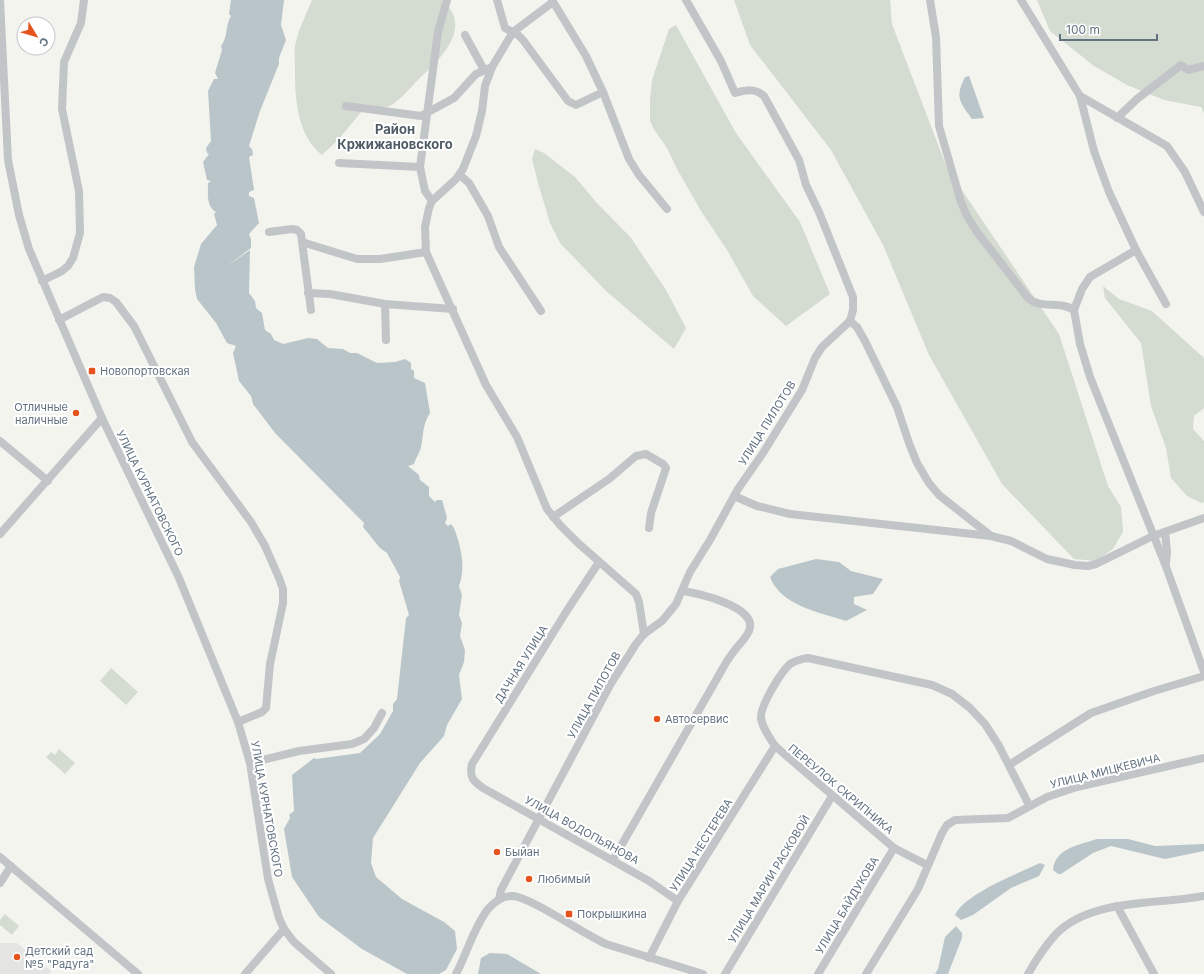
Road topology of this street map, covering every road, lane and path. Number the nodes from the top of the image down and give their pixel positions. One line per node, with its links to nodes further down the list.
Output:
1 (0, 0): 9 (street, УЛИЦА КУРНАТОВСКОГО)
2 (84, 0): 29 (street)
3 (447, 0): 17 (street)
4 (497, 0): 10 (street)
5 (686, 0): 38 (street)
6 (930, 0): 35 (street)
7 (1021, 0): 15 (street)
8 (552, 1): 10 (street); 14 (street)
9 (1, 18): 29 (street, УЛИЦА КУРНАТОВСКОГО)
10 (513, 32): 13 (street); 14 (street)
11 (465, 35): 13 (street)
12 (1204, 66): 18 (street)
13 (488, 69): 17 (street); 21 (street)
14 (603, 92): 23 (street)
15 (1080, 96): 18 (street); 27 (street)
16 (346, 106): 17 (street)
17 (426, 113): 20 (street)
18 (1117, 118): 24 (street)
19 (339, 163): 20 (street)
20 (420, 167): 22 (street)
21 (460, 175): 22 (street); 36 (street)
22 (432, 202): 28 (street)
23 (667, 209)
24 (1204, 212)
25 (269, 232): 26 (street)
26 (302, 242): 28 (street); 30 (street)
27 (1136, 250): 32 (street); 35 (street)
28 (426, 252): 33 (street)
29 (42, 281): 37 (street, УЛИЦА КУРНАТОВСКОГО)
30 (308, 293): 31 (street); 34 (street)
31 (385, 304): 33 (street); 39 (street)
32 (1166, 304)
33 (453, 309): 44 (street)
34 (311, 310)
35 (1074, 310): 50 (street)
36 (541, 311)
37 (59, 320): 40 (street, УЛИЦА КУРНАТОВСКОГО); 58 (street)
38 (850, 321): 43 (street, УЛИЦА ПИЛОТОВ); 49 (street)
39 (386, 340)
40 (102, 418): 42 (street); 58 (street, УЛИЦА КУРНАТОВСКОГО)
41 (0, 440): 42 (street)
42 (48, 481): 48 (street)
43 (734, 496): 49 (street); 53 (street, УЛИЦА ПИЛОТОВ)
44 (553, 517): 46 (street); 51 (street)
45 (1204, 518): 47 (street)
46 (649, 528)
47 (1165, 532): 50 (street); 52 (street)
48 (0, 534)
49 (991, 536): 50 (street)
50 (1153, 536): 52 (street)
51 (599, 562): 54 (street); 63 (street, ДАЧНАЯ УЛИЦА)
52 (1166, 564): 55 (street)
53 (682, 591): 54 (street, УЛИЦА ПИЛОТОВ); 69 (street)
54 (644, 634): 66 (street, УЛИЦА ПИЛОТОВ)
55 (1204, 672)
56 (1204, 676): 62 (street)
57 (382, 713): 61 (street)
58 (238, 722): 61 (street, УЛИЦА КУРНАТОВСКОГО)
59 (775, 746): 62 (street, ПЕРЕУЛОК СКРИПНИКА); 64 (street, ПЕРЕУЛОК СКРИПНИКА); 75 (street, УЛИЦА НЕСТЕРЕВА)
60 (1204, 758): 65 (street, УЛИЦА МИЦКЕВИЧА)
61 (250, 763): 77 (street, УЛИЦА КУРНАТОВСКОГО)
62 (1009, 765): 65 (street, ПЕРЕУЛОК СКРИПНИКА)
63 (473, 781): 66 (street, УЛИЦА ВОДОПЬЯНОВА)
64 (832, 796): 67 (street, ПЕРЕУЛОК СКРИПНИКА); 84 (street, УЛИЦА МАРИИ РАСКОВОЙ)
65 (1029, 805): 70 (street, УЛИЦА МИЦКЕВИЧА)
66 (539, 818): 69 (street, УЛИЦА ВОДОПЬЯНОВА); 74 (street, УЛИЦА ПИЛОТОВ)
67 (894, 848): 70 (street, ПЕРЕУЛОК СКРИПНИКА); 85 (street, УЛИЦА БАЙДУКОВА)
68 (0, 857): 71 (street)
69 (613, 860): 75 (street, УЛИЦА ВОДОПЬЯНОВА)
70 (927, 865): 86 (street, УЛИЦА МИЦКЕВИЧА)
71 (11, 866): 72 (street); 79 (street)
72 (0, 883)
73 (1204, 896): 76 (street)
74 (499, 899): 78 (street); 82 (street, УЛИЦА ПИЛОТОВ)
75 (678, 901): 78 (street, УЛИЦА НЕСТЕРЕВА)
76 (1117, 906): 87 (street); 88 (street)
77 (284, 930): 80 (street); 81 (street, УЛИЦА КУРНАТОВСКОГО)
78 (649, 958): 83 (street)
79 (138, 974)
80 (245, 974)
81 (332, 974)
82 (456, 974)
83 (703, 974)
84 (726, 974)
85 (818, 974)
86 (866, 974)
87 (1028, 974)
88 (1154, 974)

